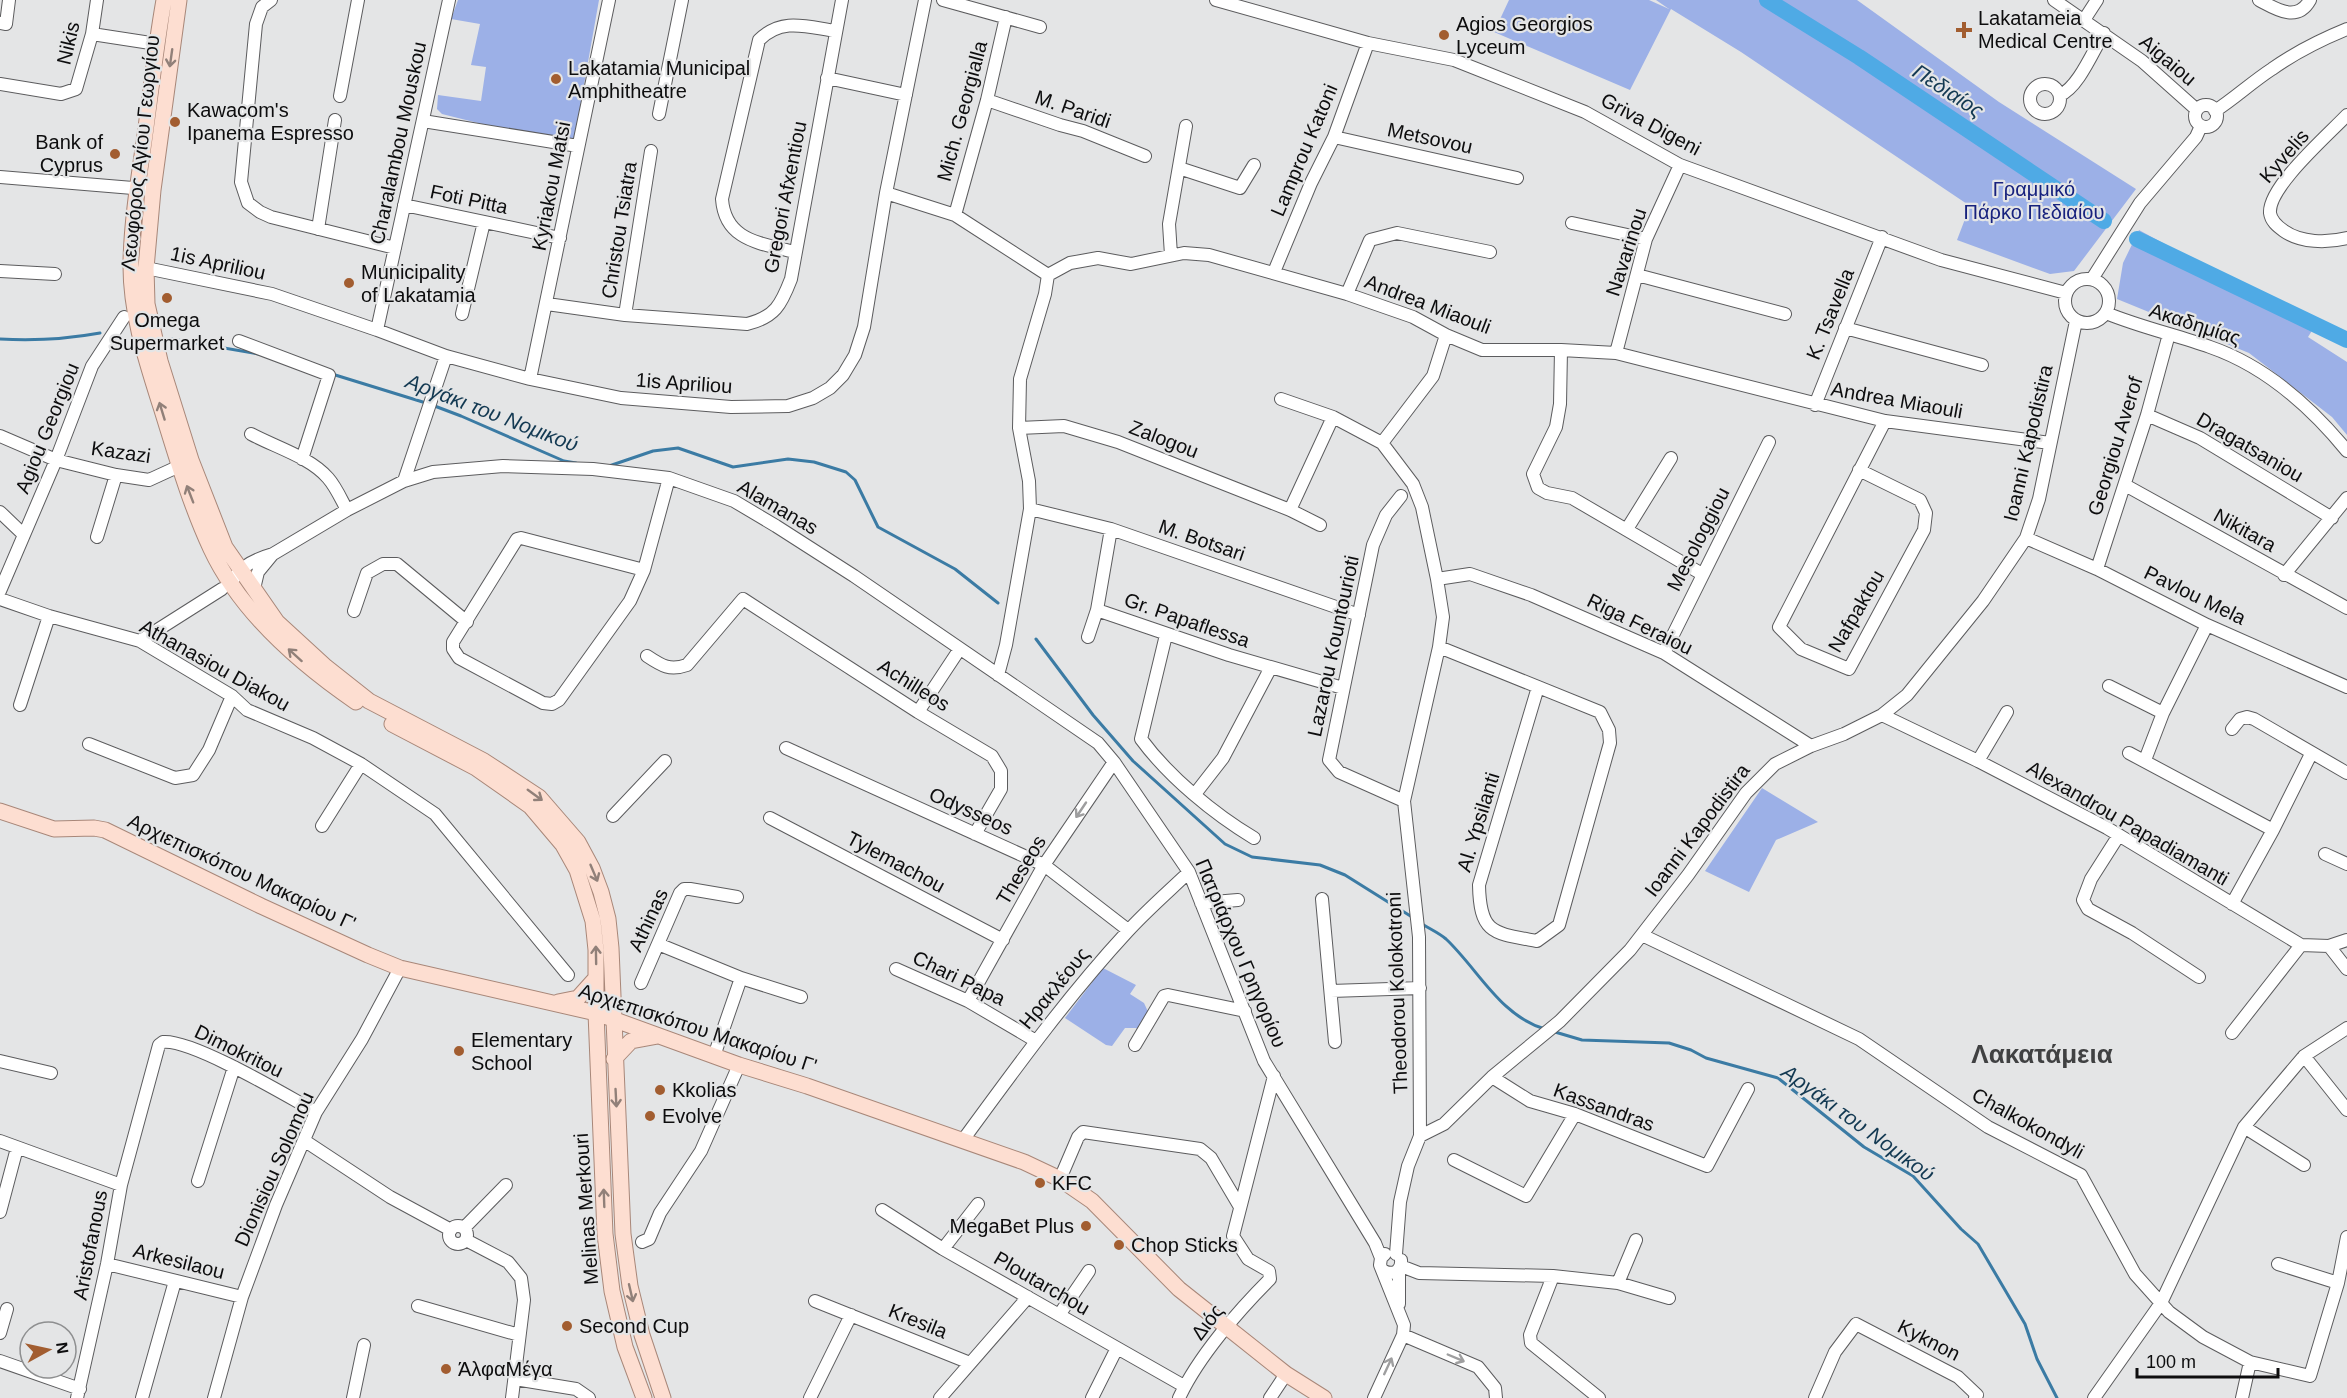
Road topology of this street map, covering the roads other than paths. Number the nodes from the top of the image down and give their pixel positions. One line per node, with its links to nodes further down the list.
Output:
1 (9, 0): 20 (street)
2 (97, 0): 25 (street, Nikis)
3 (164, 0): 27 (main road, Λεωφόρος Αγίου Γεωργίου)
4 (179, 0): 52 (main road, Λεωφόρος Αγίου Γεωργίου, one-way to 52)
5 (270, 0): 58 (street)
6 (358, 0): 32 (street)
7 (449, 0): 39 (street, Charalambou Mouskou)
8 (609, 0): 43 (street, Kyriakou Matsi)
9 (682, 0): 36 (street)
10 (842, 0): 23 (street, Gregori Afxentiou)
11 (925, 0): 30 (street, 1is Apriliou)
12 (944, 0): 18 (street)
13 (1216, 0): 26 (street, Griva Digeni)
14 (2054, 0): 19 (street, Aigaiou)
15 (2097, 0): 19 (street)
16 (2259, 0): 17 (street)
17 (2310, 0)
18 (1006, 17): 21 (street); 33 (street, Mich. Georgialla)
19 (2085, 20): 24 (street, Aigaiou)
20 (0, 23)
21 (1040, 27)
22 (2347, 29): 35 (street)
23 (836, 31): 28 (street, Gregori Afxentiou); 64 (street)
24 (2104, 33): 31 (street); 34 (street, Aigaiou)
25 (92, 34): 27 (street); 29 (street, Nikis)
26 (1368, 43): 42 (street, Lamprou Katoni); 47 (street, Griva Digeni)
27 (157, 44): 51 (main road, Λεωφόρος Αγίου Γεωργίου)
28 (827, 78): 30 (street); 64 (street, Gregori Afxentiou)
29 (0, 84)
30 (906, 95): 53 (street, 1is Apriliou)
31 (2060, 95)
32 (340, 96)
33 (987, 100): 45 (street, M. Paridi); 55 (street, Mich. Georgialla)
34 (2197, 110): 35 (street); 41 (street)
35 (2215, 111): 41 (street)
36 (658, 114)
37 (2347, 115): 61 (street, Kyvelis)
38 (335, 120): 58 (street)
39 (423, 121): 43 (street); 54 (street, Charalambou Mouskou)
40 (1186, 126): 48 (street)
41 (2201, 126): 73 (street)
42 (1334, 137): 50 (street, Metsovou); 69 (street, Lamprou Katoni)
43 (578, 146): 60 (street, Kyriakou Matsi)
44 (651, 151): 80 (street, Christou Tsiatra)
45 (1145, 156)
46 (1254, 165): 48 (street)
47 (1680, 165): 59 (street, Griva Digeni); 62 (street, Navarinou)
48 (1179, 168): 66 (street)
49 (0, 177): 51 (street)
50 (1517, 178)
51 (137, 188): 52 (street); 108 (main road, Λεωφόρος Αγίου Γεωργίου, one-way to 51)
52 (153, 190): 67 (main road, Λεωφόρος Αγίου Γεωργίου)
53 (886, 193): 55 (street); 92 (street, 1is Apriliou)
54 (404, 205): 56 (street, Foti Pitta); 63 (street, Charalambou Mouskou)
55 (955, 215): 71 (street)
56 (484, 222): 60 (street, Foti Pitta); 78 (street)
57 (1572, 223): 62 (street)
58 (318, 229): 63 (street)
59 (1882, 237): 74 (street, Griva Digeni); 83 (street, K. Tsavella)
60 (560, 238): 76 (street, Kyriakou Matsi)
61 (2347, 238)
62 (1646, 239): 72 (street, Navarinou)
63 (395, 248): 84 (street, Charalambou Mouskou)
64 (794, 252): 80 (street, Gregori Afxentiou)
65 (1490, 252): 75 (street)
66 (1171, 255): 69 (street, Andrea Miaouli); 71 (street, Andrea Miaouli)
67 (146, 268): 84 (street, 1is Apriliou); 108 (main road, Λεωφόρος Αγίου Γεωργίου)
68 (0, 270): 70 (street)
69 (1274, 272): 75 (street, Andrea Miaouli)
70 (55, 274)
71 (1047, 275): 98 (street)
72 (1637, 275): 79 (street); 89 (street, Navarinou)
73 (2092, 279): 74 (street); 77 (street)
74 (2066, 293): 82 (street)
75 (1347, 294): 86 (street, Andrea Miaouli)
76 (547, 304): 80 (street, Gregori Afxentiou); 92 (street, Kyriakou Matsi)
77 (2106, 313): 82 (street); 85 (street, Ακαδημίας)
78 (462, 314)
79 (1785, 314)
80 (625, 315)
81 (124, 317): 107 (street, Agiou Georgiou)
82 (2076, 321): 103 (street, Ioanni Kapodistira)
83 (1845, 328): 91 (street); 94 (street, K. Tsavella)
84 (377, 330): 90 (street, 1is Apriliou)
85 (2169, 334): 95 (street, Georgiou Averof); 104 (street, Ακαδημίας)
86 (1446, 335): 88 (street, Andrea Miaouli); 102 (street)
87 (239, 341): 106 (street)
88 (1561, 350): 89 (street, Andrea Miaouli); 122 (street)
89 (1616, 353): 94 (street, Andrea Miaouli)
90 (446, 356): 92 (street, 1is Apriliou); 112 (street)
91 (1982, 365)
92 (530, 379)
93 (1281, 399): 96 (street)
94 (1815, 405): 97 (street, Andrea Miaouli)
95 (2147, 414): 113 (street, Georgiou Averof); 120 (street, Dragatsaniou)
96 (1333, 417): 102 (street); 118 (street)
97 (1885, 421): 103 (street, Andrea Miaouli); 109 (street, Nafpaktou)
98 (1019, 428): 116 (street); 118 (street, Zalogou)
99 (251, 434): 106 (street)
100 (0, 436): 107 (street, Kazazi)
101 (1769, 442): 130 (street, Mesologgiou)
102 (1382, 443): 132 (street, Theodorou Kolokotroni)
103 (2050, 443): 126 (street, Ioanni Kapodistira)
104 (2347, 451)
105 (1671, 458): 122 (street)
106 (302, 459): 117 (street)
107 (56, 460): 110 (street, Kazazi); 124 (street, Agiou Georgiou)
108 (185, 463): 110 (street, Kazazi); 133 (main road, Λεωφόρος Αγίου Γεωργίου)
109 (1859, 470): 109 (street, Nafpaktou)
110 (116, 475): 125 (street)
111 (669, 478): 112 (street, Alamanas); 129 (street); 148 (street, Alamanas)
112 (405, 481): 117 (street, Alamanas)
113 (2125, 485): 128 (street, Georgiou Averof); 131 (street, Nikitara)
114 (1401, 496): 140 (street, Lazarou Kountourioti)
115 (2347, 498): 120 (street)
116 (1030, 509): 123 (street, M. Botsari); 152 (street)
117 (347, 510): 127 (street, Alamanas)
118 (1290, 510): 121 (street, Zalogou)
119 (0, 512): 124 (street)
120 (2332, 518): 131 (street)
121 (1320, 525)
122 (1627, 528): 130 (street)
123 (1111, 529): 138 (street, Gr. Papaflessa); 140 (street, M. Botsari)
124 (24, 534): 135 (street, Agiou Georgiou)
125 (97, 537)
126 (2026, 538): 128 (street, Pavlou Mela); 162 (street, Ioanni Kapodistira)
127 (273, 554): 133 (street, Alamanas); 134 (street, Alamanas)
128 (2097, 569): 143 (street, Pavlou Mela)
129 (644, 570): 142 (street); 142 (street)
130 (1702, 574): 149 (street, Mesologgiou)
131 (2284, 575): 137 (street, Nikitara)
132 (1437, 579): 147 (street, Theodorou Kolokotroni); 149 (street, Riga Feraiou)
133 (231, 580): 134 (main road, Λεωφόρος Αγίου Γεωργίου); 146 (street, Alamanas); 206 (main road, Λεωφόρος Αγίου Γεωργίου, one-way to 133)
134 (254, 589): 216 (main road, Λεωφόρος Αγίου Γεωργίου, one-way to 216)
135 (0, 591)
136 (0, 599): 141 (street, Athanasiou Diakou)
137 (2347, 608)
138 (1097, 610): 144 (street, Gr. Papaflessa); 145 (street)
139 (354, 611): 142 (street)
140 (1359, 615): 156 (street, Lazarou Kountourioti)
141 (49, 616): 146 (street, Athanasiou Diakou); 158 (street)
142 (467, 622)
143 (2207, 625): 155 (street, Pavlou Mela); 161 (street)
144 (1166, 636): 151 (street, Gr. Papaflessa); 175 (street)
145 (1088, 637)
146 (140, 640): 157 (street, Athanasiou Diakou)
147 (1439, 647): 154 (street); 176 (street, Theodorou Kolokotroni)
148 (959, 650): 152 (street, Alamanas); 159 (street)
149 (1664, 653): 165 (street, Riga Feraiou)
150 (647, 656): 159 (street, Achilleos)
151 (1270, 669): 156 (street, Gr. Papaflessa); 175 (street)
152 (998, 675): 172 (street, Πατριάρχου Γρηγορίου)
153 (2109, 686): 161 (street)
154 (1538, 687): 154 (street, Al. Ypsilanti)
155 (2347, 687)
156 (1344, 688): 176 (street, Lazarou Kountourioti)
157 (232, 696): 164 (street); 173 (street, Athanasiou Diakou)
158 (20, 705)
159 (918, 712): 182 (street, Achilleos)
160 (2007, 712): 171 (street)
161 (2163, 713): 169 (street)
162 (1882, 715): 165 (street, Ioanni Kapodistira); 171 (street, Alexandrou Papadiamanti)
163 (2232, 729): 168 (street)
164 (89, 744)
165 (1811, 746): 195 (street, Ioanni Kapodistira)
166 (786, 748): 182 (street, Odysseos)
167 (2129, 753): 169 (street)
168 (2311, 754): 174 (street); 181 (street)
169 (2145, 760): 181 (street)
170 (665, 761): 178 (street)
171 (1978, 761): 183 (street, Alexandrou Papadiamanti)
172 (1114, 762): 187 (street, Theseos, one-way to 187); 188 (street, Πατριάρχου Γρηγορίου)
173 (361, 764): 180 (street); 204 (street, Athanasiou Diakou)
174 (2347, 773)
175 (1196, 794): 184 (street)
176 (1404, 801): 209 (street, Theodorou Kolokotroni)
177 (0, 812): 201 (main road, Αρχιεπισκόπου Μακαρίου Γ')
178 (613, 816)
179 (770, 818): 196 (street, Tylemachou)
180 (322, 826)
181 (2273, 830): 193 (street)
182 (975, 834): 187 (street, Odysseos)
183 (2119, 835): 193 (street, Alexandrou Papadiamanti); 205 (street)
184 (1254, 838)
185 (2325, 854): 186 (street)
186 (2347, 864)
187 (1044, 865): 194 (street, Odysseos); 196 (street, Theseos)
188 (1189, 872): 192 (street, Πατριάρχου Γρηγορίου); 194 (street, Ηρακλέους)
189 (737, 897): 198 (street, Athinas)
190 (1322, 899): 210 (street)
191 (1238, 900): 192 (street)
192 (1201, 903): 214 (street, Πατριάρχου Γρηγορίου)
193 (2232, 904): 199 (street, Alexandrou Papadiamanti)
194 (1128, 930): 220 (street, Ηρακλέους)
195 (1642, 935): 232 (street, Ioanni Kapodistira); 273 (street, Chalkokondyli)
196 (1003, 940): 212 (street, Theseos)
197 (2347, 940): 200 (street)
198 (658, 944): 207 (street); 208 (street, Athinas)
199 (2301, 945): 200 (street, Alexandrou Papadiamanti); 218 (street)
200 (2329, 946): 203 (street)
201 (400, 968): 213 (main road, Αρχιεπισκόπου Μακαρίου Γ'); 235 (street, Dionisiou Solomou)
202 (896, 969): 212 (street, Chari Papa)
203 (2347, 969)
204 (568, 975)
205 (2199, 977)
206 (596, 978): 213 (main road); 215 (main road, Λεωφόρος Αγίου Γεωργίου)
207 (741, 978): 211 (street); 224 (street)
208 (641, 984)
209 (1420, 988): 210 (street); 238 (street, Theodorou Kolokotroni)
210 (1331, 991): 221 (street)
211 (801, 997)
212 (968, 1001): 220 (street, Chari Papa)
213 (555, 1003): 215 (main road, Αρχιεπισκόπου Μακαρίου Γ')
214 (1245, 1011): 223 (street); 231 (street, Πατριάρχου Γρηγορίου)
215 (596, 1013): 216 (main road, Αρχιεπισκόπου Μακαρίου Γ'); 297 (main road, Melinas Merkouri, one-way to 215)
216 (612, 1019): 219 (main road, Αρχιεπισκόπου Μακαρίου Γ'); 226 (main road, Melinas Merkouri)
217 (2347, 1028): 225 (street)
218 (2232, 1033)
219 (657, 1036): 224 (main road, Αρχιεπισκόπου Μακαρίου Γ'); 226 (main road)
220 (1036, 1041): 239 (street, Ηρακλέους)
221 (1335, 1042)
222 (176, 1043): 229 (street, Dimokritou); 247 (street, Aristofanous)
223 (1135, 1045)
224 (714, 1056): 228 (main road, Αρχιεπισκόπου Μακαρίου Γ')
225 (2304, 1056): 234 (street); 237 (street)
226 (614, 1059): 298 (main road, Melinas Merkouri, one-way to 298)
227 (0, 1061): 230 (street)
228 (739, 1065): 239 (main road, Αρχιεπισκόπου Μακαρίου Γ'); 256 (street)
229 (234, 1067): 235 (street, Dimokritou); 246 (street)
230 (51, 1073)
231 (1274, 1077): 250 (street); 259 (street, Πατριάρχου Γρηγορίου)
232 (1492, 1077): 236 (street, Kassandras); 238 (street, Ioanni Kapodistira)
233 (1748, 1089): 236 (street, Kassandras)
234 (2347, 1110)
235 (316, 1112): 241 (street, Dionisiou Solomou)
236 (1575, 1114): 243 (street)
237 (2244, 1127): 244 (street); 273 (street)
238 (1420, 1136): 258 (street, Theodorou Kolokotroni)
239 (963, 1140): 245 (main road, Αρχιεπισκόπου Μακαρίου Γ')
240 (0, 1141): 242 (street)
241 (305, 1141): 253 (street); 269 (street, Dionisiou Solomou)
242 (17, 1148): 247 (street); 252 (street)
243 (1454, 1160)
244 (2304, 1164)
245 (1060, 1179): 250 (street); 279 (main road, Αρχιεπισκόπου Μακαρίου Γ')
246 (198, 1181)
247 (121, 1185): 260 (street, Aristofanous)
248 (506, 1185): 253 (street)
249 (978, 1204): 257 (street)
250 (1240, 1207): 279 (street, Διός)
251 (882, 1210): 257 (street, Ploutarchou)
252 (0, 1212)
253 (465, 1234): 281 (street)
254 (2347, 1237): 268 (street, Chalkokondyli)
255 (1636, 1240): 267 (street)
256 (642, 1242)
257 (943, 1249): 270 (street, Ploutarchou)
258 (1396, 1254): 259 (street); 262 (street)
259 (1381, 1258): 264 (street)
260 (107, 1264): 266 (street, Arkesilaou); 291 (street, Aristofanous)
261 (2278, 1264): 268 (street)
262 (1400, 1268): 264 (street); 265 (street); 275 (street)
263 (1089, 1271): 278 (street)
264 (1384, 1271): 275 (street)
265 (1553, 1276): 267 (street); 306 (street)
266 (175, 1281): 269 (street, Arkesilaou); 292 (street)
267 (1618, 1283): 271 (street)
268 (2338, 1283): 287 (street, Chalkokondyli)
269 (242, 1297): 293 (street, Dionisiou Solomou)
270 (1028, 1297): 278 (street, Ploutarchou); 286 (street)
271 (1669, 1298)
272 (815, 1301): 277 (street, Kresila)
273 (2161, 1303): 287 (street, Chalkokondyli); 309 (street)
274 (418, 1306): 281 (street)
275 (1399, 1308): 282 (street)
276 (7, 1309): 280 (street)
277 (851, 1315): 286 (street, Kresila); 299 (street)
278 (1059, 1315): 284 (street, Ploutarchou)
279 (1225, 1328): 288 (main road, Αρχιεπισκόπου Μακαρίου Γ'); 290 (street, Διός)
280 (0, 1333)
281 (519, 1335): 289 (street)
282 (1403, 1335): 304 (street, one-way to 282); 305 (street, one-way to 305)
283 (364, 1345): 294 (street)
284 (1117, 1348): 290 (street, Ploutarchou); 301 (street)
285 (0, 1361): 291 (street, Aristofanous)
286 (970, 1362): 300 (street)
287 (2250, 1362): 310 (street)
288 (1286, 1374): 302 (street); 303 (main road, Αρχιεπισκόπου Μακαρίου Γ')
289 (514, 1379): 295 (street); 296 (street)
290 (1181, 1392)
291 (79, 1394)
292 (142, 1398)
293 (214, 1398)
294 (353, 1398)
295 (512, 1398)
296 (589, 1398)
297 (644, 1398)
298 (663, 1398)
299 (810, 1398)
300 (940, 1398)
301 (1092, 1398)
302 (1270, 1398)
303 (1324, 1398)
304 (1374, 1398)
305 (1496, 1398)
306 (1599, 1398)
307 (1815, 1398): 308 (street, Kyknon)
308 (1976, 1398)
309 (2094, 1398)
310 (2242, 1398)

